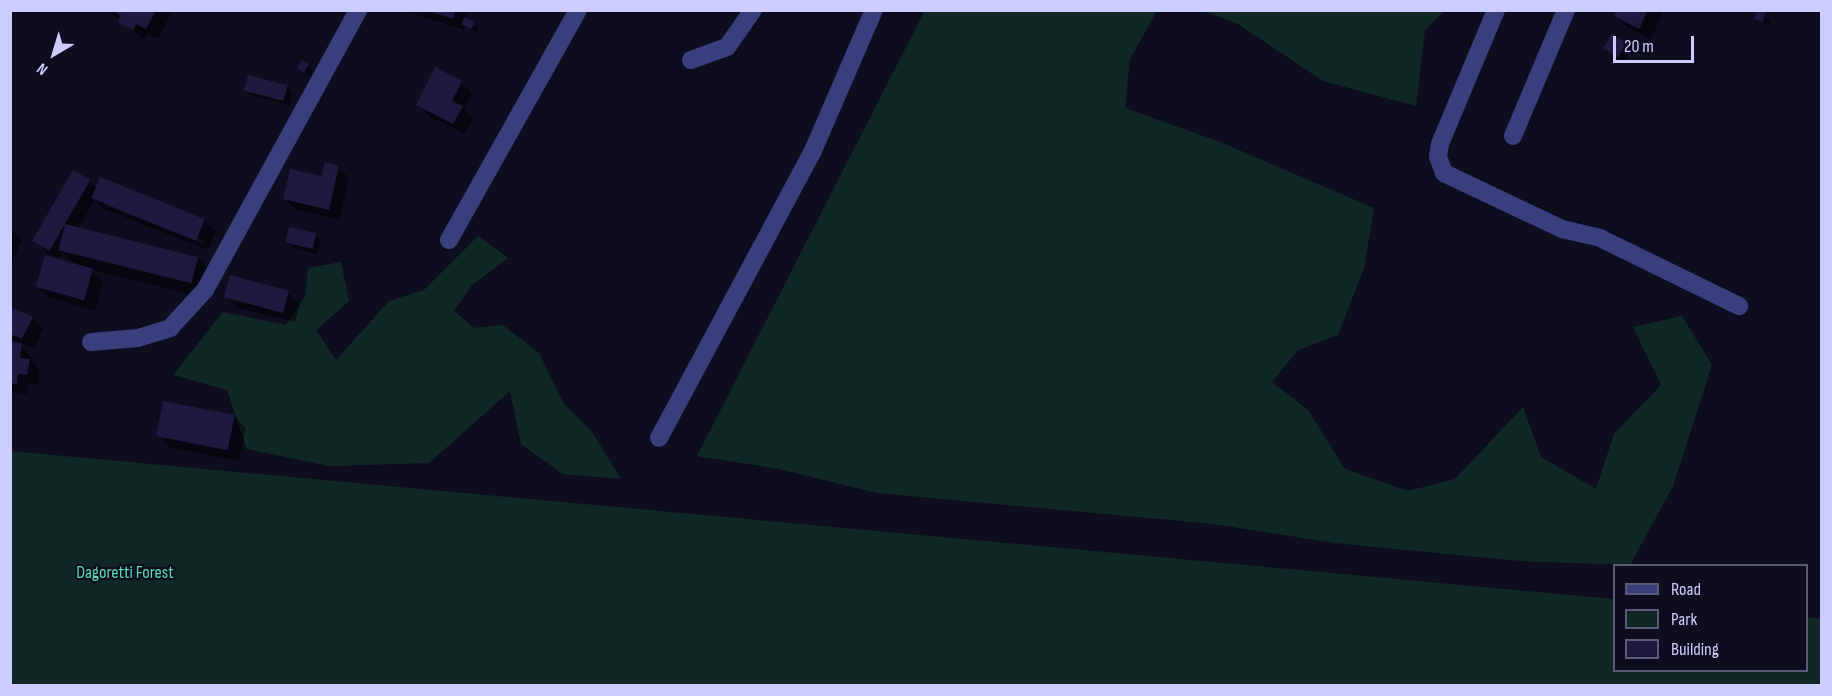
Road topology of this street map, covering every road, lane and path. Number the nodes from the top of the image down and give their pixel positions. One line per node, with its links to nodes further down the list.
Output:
1 (358, 10): 11 (street)
2 (578, 10): 9 (street)
3 (753, 10): 7 (street)
4 (874, 10): 12 (street)
5 (1496, 10): 10 (street)
6 (1566, 10): 8 (street)
7 (691, 60)
8 (1513, 136)
9 (449, 240)
10 (1739, 306)
11 (91, 342)
12 (659, 438)

